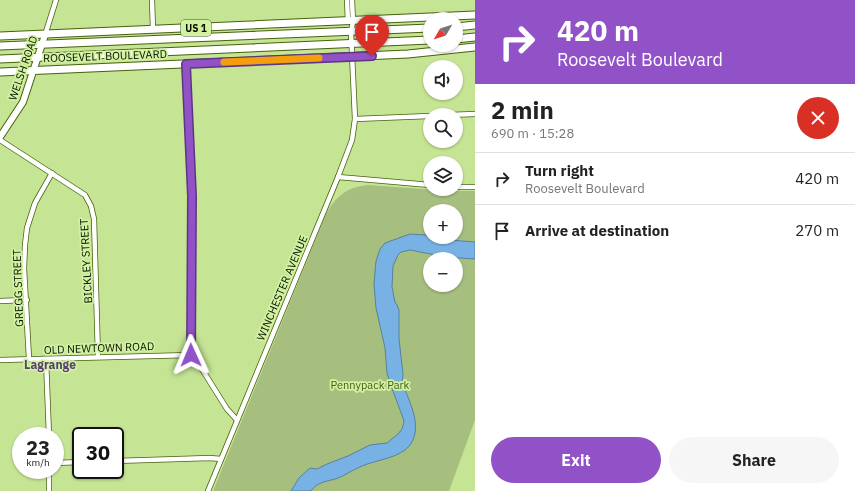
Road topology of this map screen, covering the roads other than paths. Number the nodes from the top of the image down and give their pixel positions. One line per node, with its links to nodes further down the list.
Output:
1 (56, 0): 12 (street, WELSH ROAD)
2 (152, 0): 10 (street)
3 (347, 0): 6 (street)
4 (352, 0): 6 (street)
5 (475, 15): 6 (highway, US 1)
6 (350, 22): 10 (highway, US 1); 11 (street, WINCHESTER AVENUE)
7 (474, 25): 8 (highway)
8 (463, 26)
9 (423, 28): 11 (highway, ROOSEVELT BOULEVARD / US 1)
10 (153, 30): 12 (highway, US 1)
11 (351, 32): 17 (street, WINCHESTER AVENUE); 18 (highway, ROOSEVELT BOULEVARD / US 1)
12 (44, 35): 13 (highway, US 1); 18 (main road, WELSH ROAD)
13 (0, 36)
14 (475, 37): 15 (highway)
15 (463, 38)
16 (423, 40): 17 (highway, ROOSEVELT BOULEVARD / US 1)
17 (352, 44): 21 (highway, ROOSEVELT BOULEVARD / US 1); 22 (street, WINCHESTER AVENUE)
18 (41, 45): 19 (highway, ROOSEVELT BOULEVARD / US 1); 21 (main road, WELSH ROAD)
19 (0, 46)
20 (475, 47): 22 (highway, ROOSEVELT BOULEVARD)
21 (37, 57): 23 (highway, ROOSEVELT BOULEVARD / US 1); 25 (main road, WELSH ROAD)
22 (352, 57): 24 (highway, ROOSEVELT BOULEVARD); 30 (street, WINCHESTER AVENUE)
23 (0, 59)
24 (186, 64): 25 (highway, ROOSEVELT BOULEVARD); 39 (street)
25 (33, 70): 26 (highway, ROOSEVELT BOULEVARD); 31 (main road, WELSH ROAD)
26 (0, 72)
27 (463, 114): 28 (street)
28 (475, 114)
29 (423, 116): 30 (street)
30 (355, 119): 33 (street, WINCHESTER AVENUE)
31 (0, 138): 32 (street, BICKLEY STREET)
32 (52, 174): 37 (street, GREGG STREET); 40 (street, BICKLEY STREET)
33 (338, 177): 34 (street); 44 (street, WINCHESTER AVENUE)
34 (423, 184)
35 (463, 187): 36 (street)
36 (475, 187)
37 (27, 300): 38 (street); 41 (street, GREGG STREET)
38 (0, 301)
39 (191, 355): 40 (street, OLD NEWTOWN ROAD); 44 (street)
40 (98, 357): 42 (street, OLD NEWTOWN ROAD)
41 (29, 359): 42 (street, OLD NEWTOWN ROAD); 43 (street, OLD NEWTOWN ROAD)
42 (46, 359): 45 (street)
43 (0, 360)
44 (237, 420): 46 (street, WINCHESTER AVENUE)
45 (49, 427)
46 (220, 460): 47 (street); 50 (street, WINCHESTER AVENUE)
47 (124, 461)
48 (49, 479): 49 (street)
49 (49, 491)
50 (208, 491)

